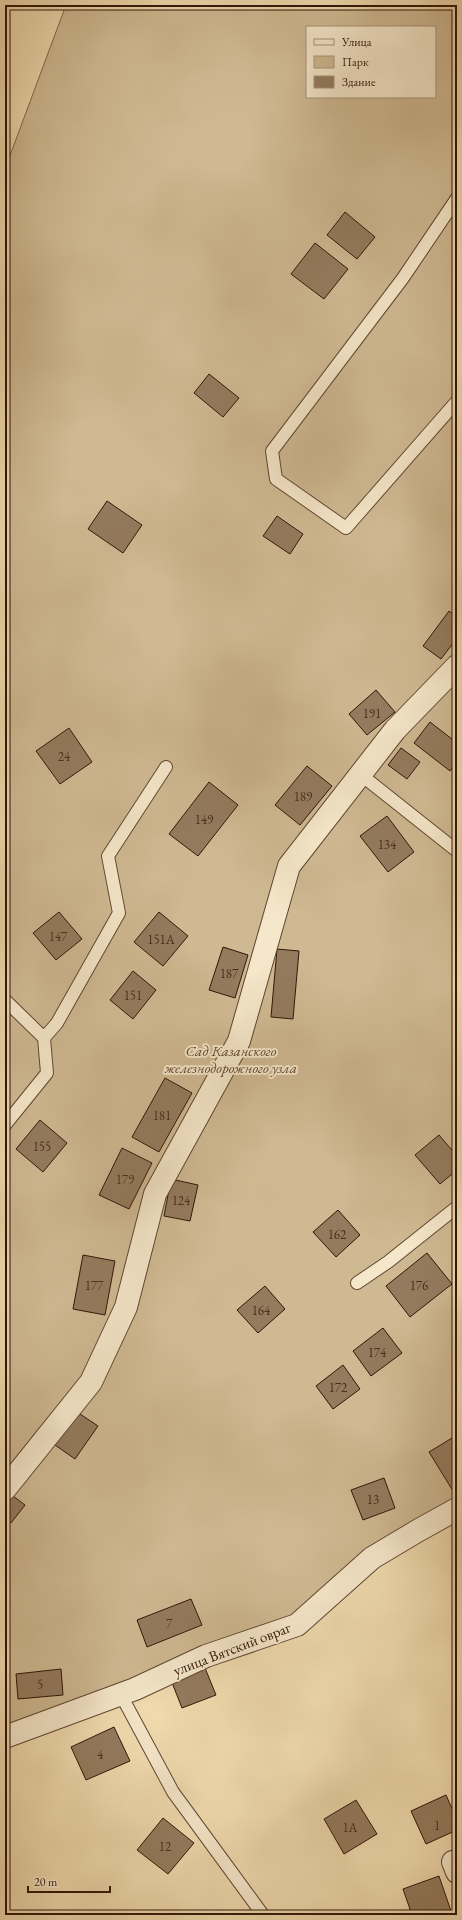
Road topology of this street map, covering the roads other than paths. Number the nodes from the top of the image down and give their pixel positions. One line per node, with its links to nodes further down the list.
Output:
1 (457, 198): 2 (lane)
2 (457, 401)
3 (457, 666): 5 (street)
4 (166, 767): 8 (lane)
5 (360, 774): 6 (lane); 12 (street)
6 (457, 851)
7 (5, 1000): 8 (lane)
8 (44, 1038): 9 (lane)
9 (5, 1125)
10 (457, 1207): 11 (lane)
11 (357, 1283)
12 (5, 1489)
13 (457, 1510): 14 (street, улица Вятский овраг)
14 (121, 1695): 15 (street, улица Вятский овраг); 16 (lane)
15 (5, 1737)
16 (263, 1915)

